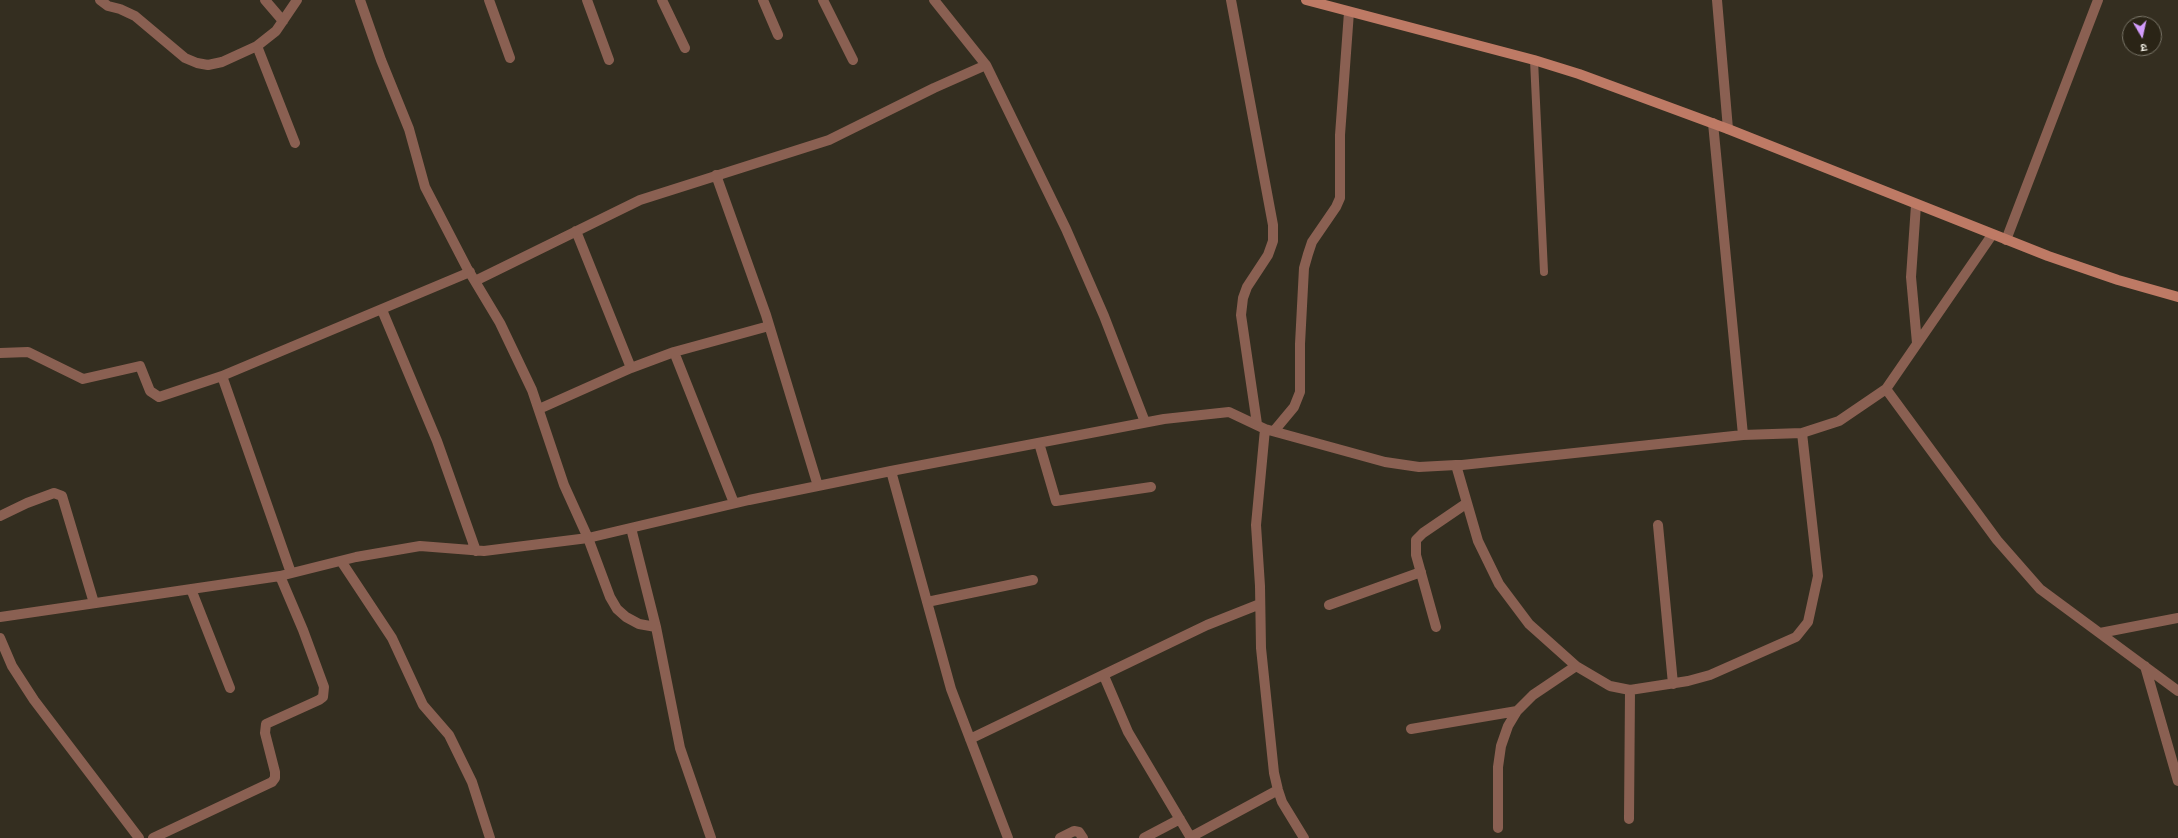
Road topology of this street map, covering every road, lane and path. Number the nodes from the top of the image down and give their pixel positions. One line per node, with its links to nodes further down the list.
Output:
1 (100, 0): 18 (street)
2 (265, 0): 16 (street)
3 (297, 0): 16 (street)
4 (360, 0): 33 (street)
5 (489, 0): 20 (street)
6 (587, 0): 21 (street)
7 (662, 0): 19 (street)
8 (764, 0): 17 (street)
9 (822, 0): 22 (street)
10 (934, 0): 24 (street)
11 (1231, 0): 47 (street)
12 (1306, 0): 15 (street)
13 (1717, 0): 26 (street)
14 (2098, 0): 32 (street)
15 (1349, 12): 23 (street); 47 (street)
16 (283, 21): 18 (street)
17 (778, 35)
18 (257, 46): 27 (street)
19 (685, 48)
20 (510, 58)
21 (609, 60)
22 (853, 60)
23 (1534, 60): 25 (street); 34 (lane)
24 (986, 65): 28 (street); 46 (street)
25 (1713, 123): 26 (street); 49 (street)
26 (1728, 129): 29 (street)
27 (295, 143)
28 (716, 175): 30 (street); 38 (street)
29 (1916, 205): 31 (street); 39 (street)
30 (576, 231): 35 (street); 42 (street)
31 (1992, 235): 32 (street); 39 (street)
32 (2006, 240): 36 (street)
33 (470, 272): 35 (street); 37 (street)
34 (1544, 272)
35 (475, 281): 45 (street)
36 (2178, 296)
37 (382, 310): 43 (street); 61 (street)
38 (769, 326): 40 (street); 53 (street)
39 (1917, 343): 44 (street)
40 (674, 352): 42 (street); 55 (street)
41 (0, 353): 43 (street)
42 (631, 368): 45 (street)
43 (222, 376): 64 (street)
44 (1886, 389): 48 (street); 76 (street)
45 (539, 409): 60 (street)
46 (1145, 422): 47 (street); 50 (street)
47 (1266, 428): 51 (street); 70 (street)
48 (1802, 433): 49 (street); 81 (street)
49 (1743, 435): 51 (street)
50 (1039, 442): 52 (street); 54 (street)
51 (1456, 465): 56 (street)
52 (891, 471): 53 (street); 68 (street)
53 (818, 486): 55 (street)
54 (1151, 487)
55 (734, 503): 59 (street)
56 (1467, 503): 63 (street); 78 (street)
57 (0, 516): 69 (street)
58 (1658, 525): 81 (street)
59 (631, 528): 60 (street); 74 (street)
60 (588, 538): 61 (street); 74 (street)
61 (476, 551): 62 (street)
62 (341, 561): 64 (street); 95 (street)
63 (1421, 572): 71 (street); 75 (street)
64 (291, 573): 65 (street)
65 (280, 576): 67 (street); 94 (street)
66 (1033, 580): 68 (street)
67 (190, 589): 69 (street); 82 (street)
68 (927, 602): 87 (street)
69 (94, 603): 72 (street)
70 (1260, 604): 80 (street); 89 (street)
71 (1329, 605)
72 (0, 617)
73 (2178, 618): 76 (street)
74 (656, 627): 96 (street)
75 (1436, 627)
76 (2100, 633): 79 (street)
77 (0, 638): 93 (street)
78 (1576, 666): 83 (street); 85 (street)
79 (2145, 666): 84 (street); 88 (street)
80 (1104, 676): 87 (street); 90 (street)
81 (1673, 684): 83 (street)
82 (230, 688)
83 (1630, 690): 91 (street)
84 (2178, 691)
85 (1517, 710): 86 (street); 92 (street)
86 (1411, 729)
87 (970, 739): 97 (street)
88 (2178, 781)
89 (1278, 790): 101 (street); 102 (street)
90 (1180, 819): 100 (street); 101 (street)
91 (1629, 819)
92 (1498, 828)
93 (139, 838)
94 (153, 838)
95 (490, 838)
96 (711, 838)
97 (1008, 838)
98 (1060, 838): 99 (street)
99 (1083, 838)
100 (1144, 838)
101 (1191, 838)
102 (1304, 838)

